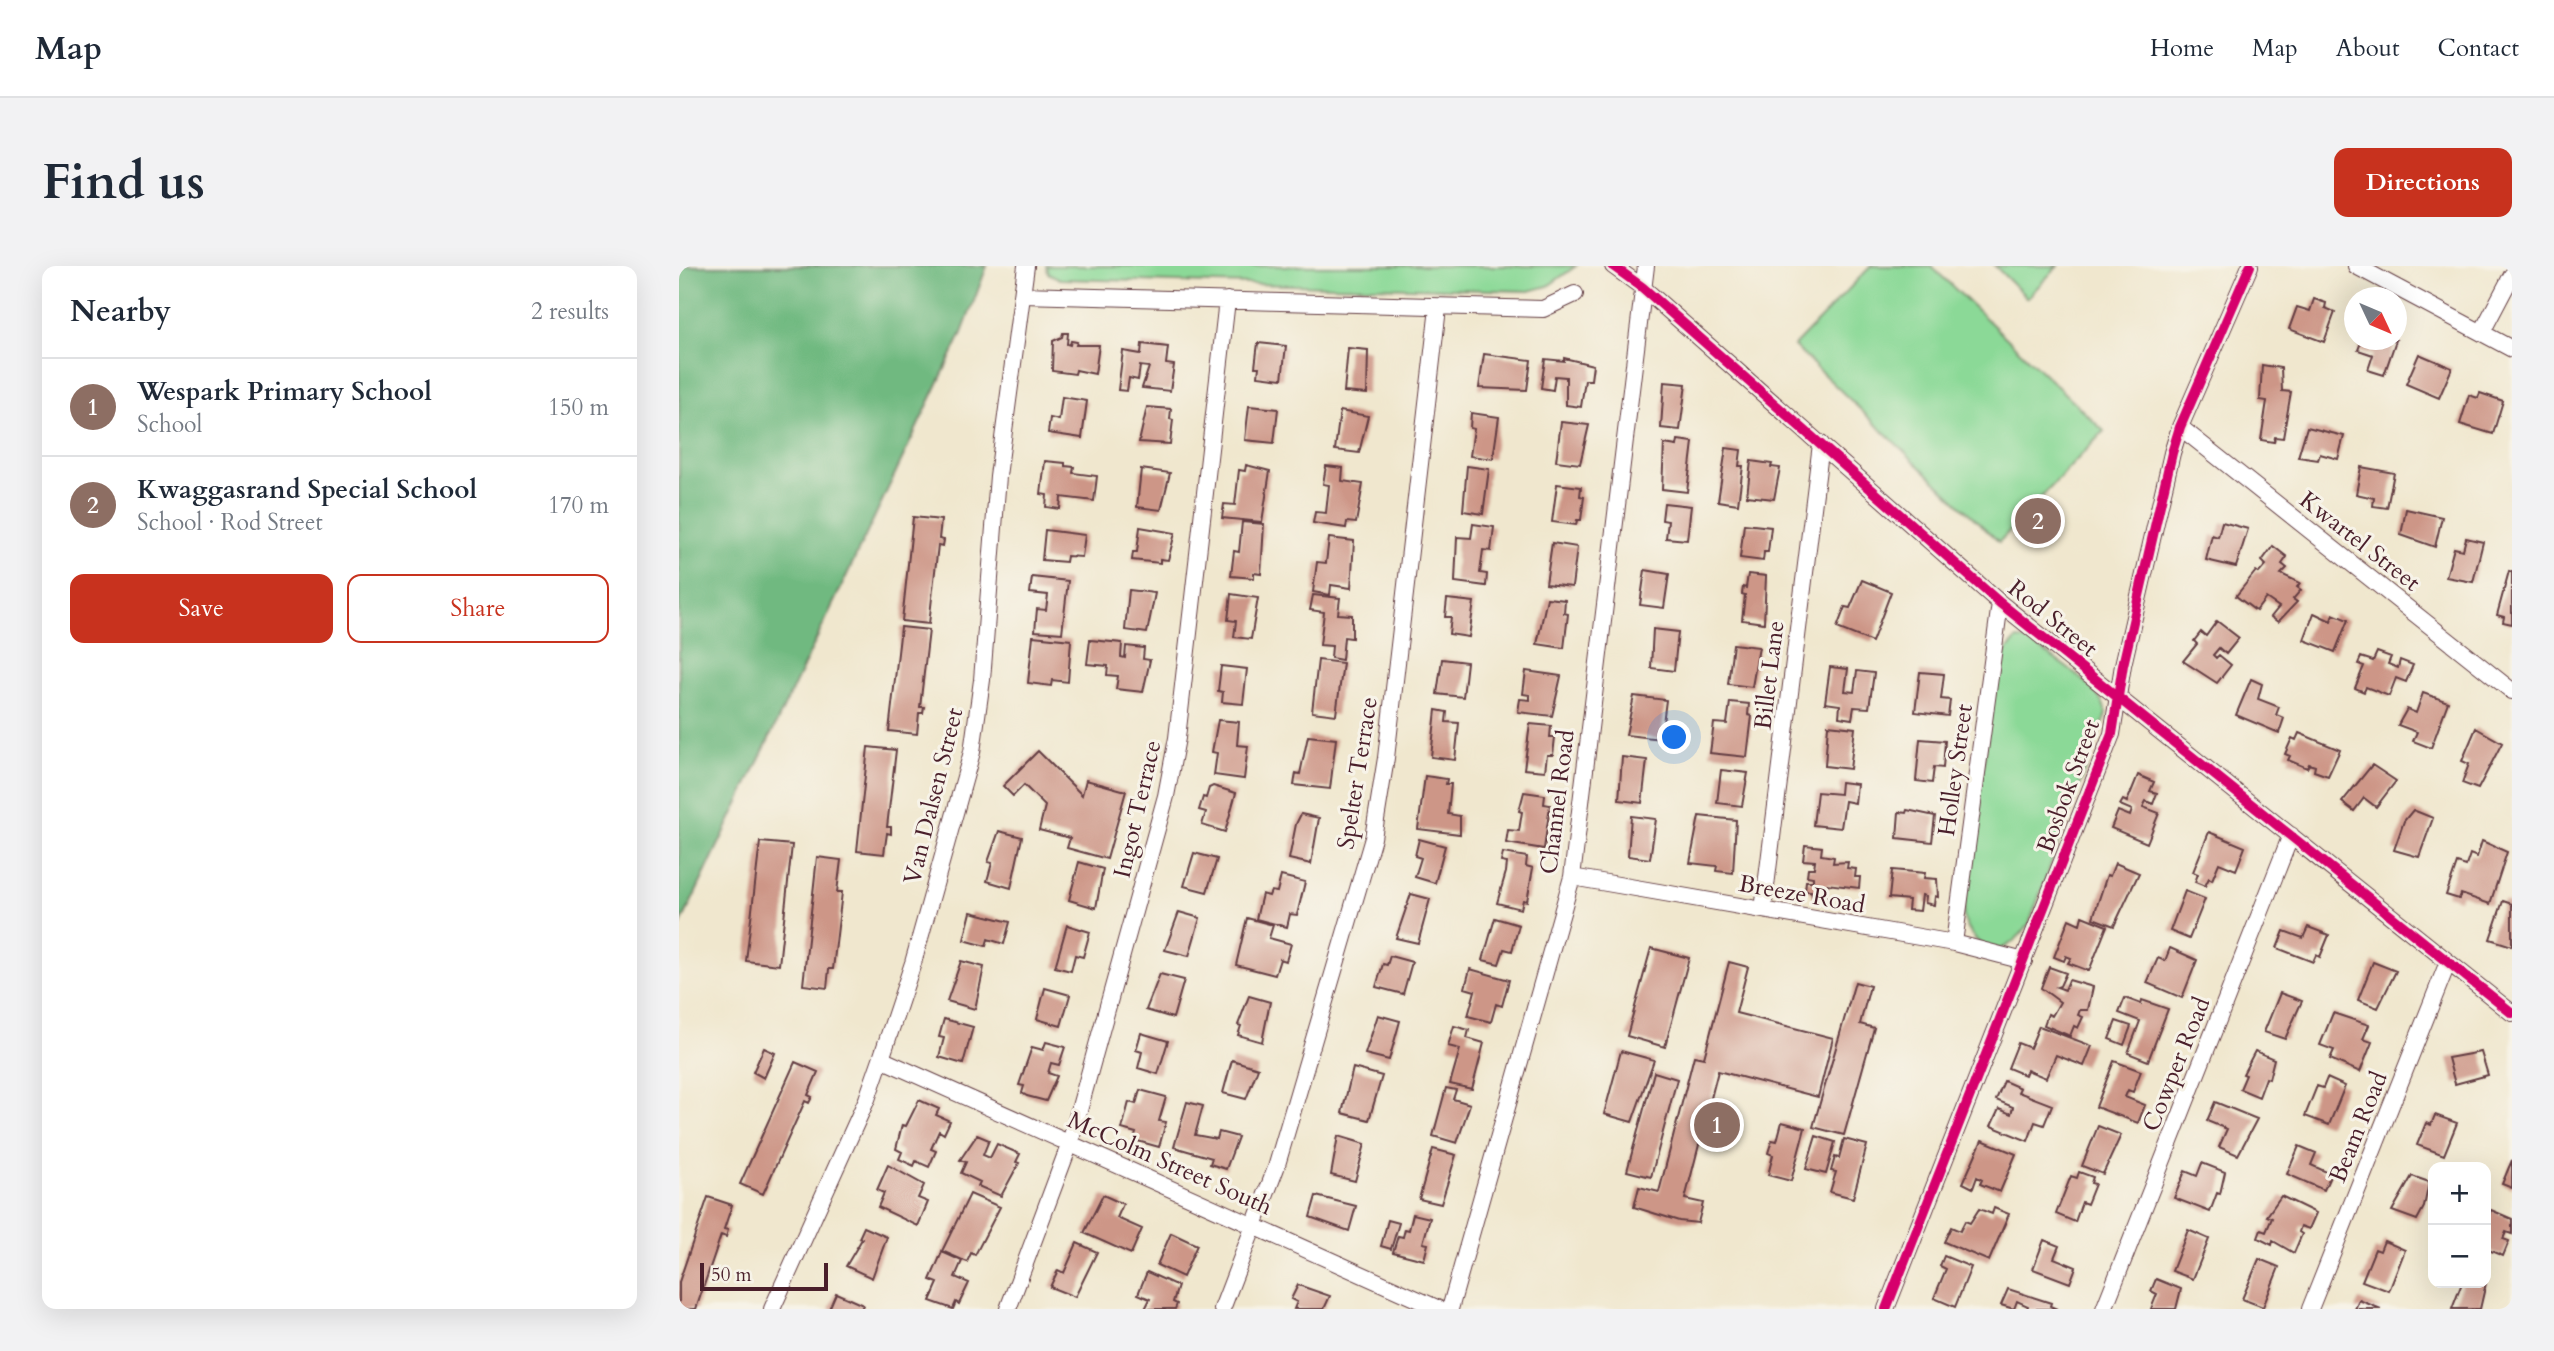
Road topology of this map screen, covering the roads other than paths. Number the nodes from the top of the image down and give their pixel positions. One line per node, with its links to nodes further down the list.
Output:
1 (1026, 266): 9 (street, Van Dalsen Street)
2 (1612, 266): 7 (street, Rod Street)
3 (1646, 266): 7 (street, Channel Road)
4 (2250, 266): 14 (street, Bosbok Street)
5 (2356, 266): 12 (street)
6 (2512, 275): 12 (street)
7 (1641, 287): 15 (street, Rod Street); 20 (street, Channel Road)
8 (1575, 294): 11 (street)
9 (1022, 295): 10 (street); 26 (street, Van Dalsen Street)
10 (1227, 300): 11 (street); 27 (street, Ingot Terrace)
11 (1438, 308): 28 (street, Spelter Terrace)
12 (2481, 332): 13 (street)
13 (2512, 349)
14 (2180, 427): 17 (street, Kwartel Street); 18 (street, Bosbok Street)
15 (1821, 444): 16 (street, Rod Street); 21 (street, Billet Lane)
16 (2000, 603): 18 (street, Rod Street); 22 (street, Holley Street)
17 (2512, 691)
18 (2118, 698): 19 (street, Rod Street); 23 (street, Bosbok Street)
19 (2291, 835): 24 (street, Rod Street); 35 (street, Cowper Road)
20 (1572, 877): 21 (street, Breeze Road); 33 (street, Channel Road)
21 (1763, 911): 22 (street, Breeze Road)
22 (1954, 943): 23 (street, Breeze Road)
23 (2024, 961): 34 (street, Bosbok Street)
24 (2448, 962): 25 (street, Rod Street); 36 (street, Beam Road)
25 (2512, 1013)
26 (881, 1059): 27 (street, McColm Street South); 29 (street, Van Dalsen Street)
27 (1070, 1143): 28 (street, McColm Street South); 30 (street, Ingot Terrace)
28 (1256, 1226): 31 (street, Spelter Terrace); 32 (street, McColm Street South)
29 (772, 1309)
30 (1008, 1309)
31 (1223, 1309)
32 (1439, 1309)
33 (1450, 1309)
34 (1886, 1309)
35 (2104, 1309)
36 (2310, 1309)

